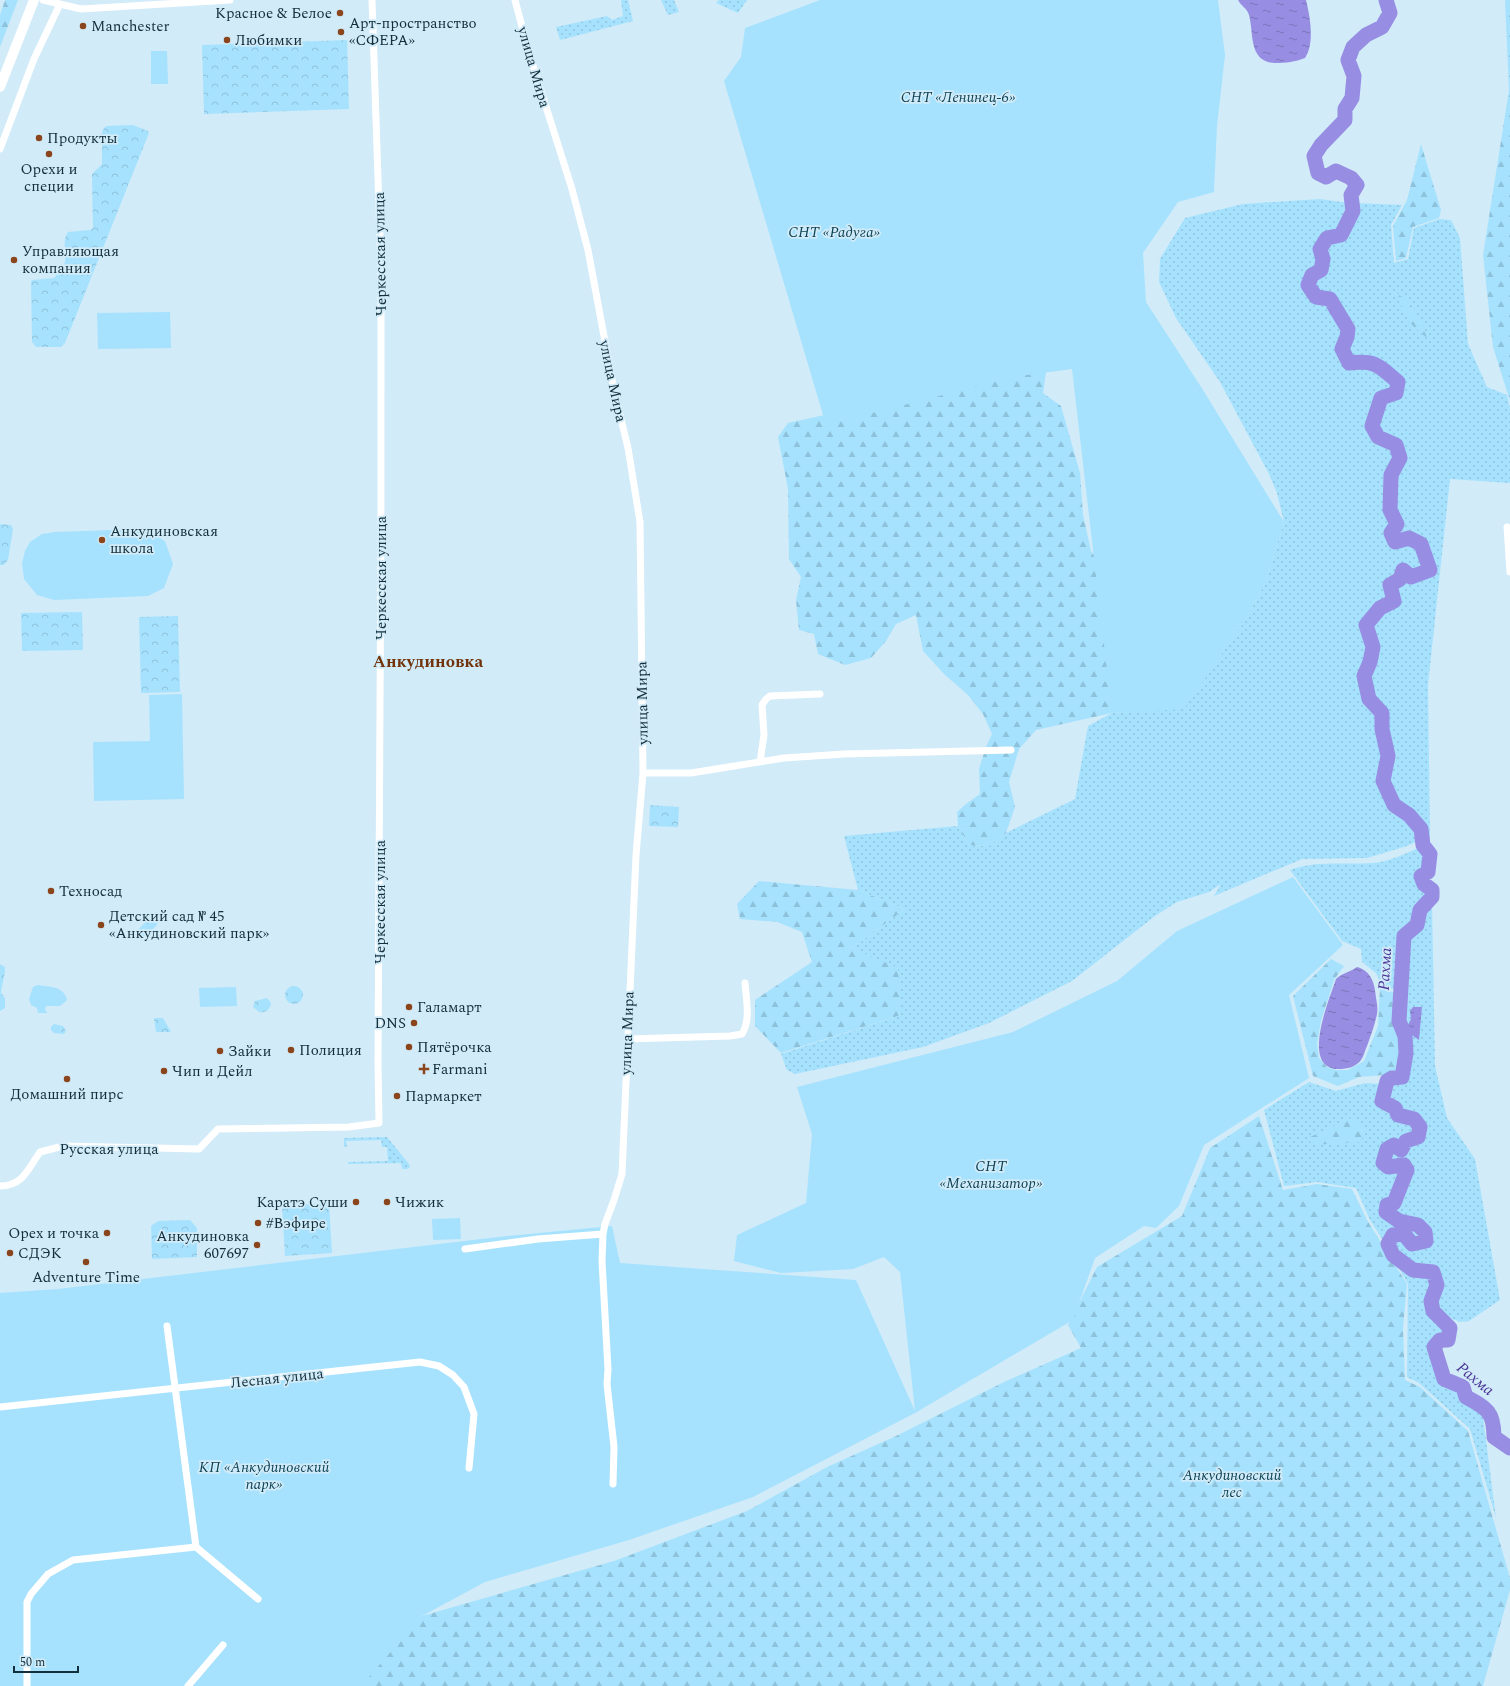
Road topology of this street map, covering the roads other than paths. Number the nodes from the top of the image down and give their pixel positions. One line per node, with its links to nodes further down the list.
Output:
1 (34, 0): 7 (street)
2 (42, 0): 6 (street)
3 (230, 0): 6 (street)
4 (372, 0): 17 (street, Черкесская улица)
5 (515, 0): 14 (street, улица Мира)
6 (60, 4): 8 (street)
7 (0, 86)
8 (0, 149)
9 (1507, 527): 10 (street)
10 (1510, 572)
11 (820, 694): 13 (street)
12 (1011, 750): 13 (street)
13 (760, 762): 14 (street)
14 (643, 773): 16 (street, улица Мира)
15 (746, 983): 16 (street)
16 (627, 1039): 19 (street, улица Мира)
17 (187, 1149): 18 (street, Русская улица)
18 (0, 1186)
19 (603, 1234): 20 (street); 25 (street, улица Мира)
20 (465, 1249)
21 (167, 1326): 22 (street)
22 (176, 1389): 23 (street, Лесная улица); 24 (street, Лесная улица); 26 (street)
23 (0, 1407)
24 (469, 1468)
25 (613, 1484)
26 (196, 1547): 27 (street); 29 (street)
27 (258, 1599)
28 (223, 1645): 30 (street)
29 (27, 1686)
30 (188, 1686)

